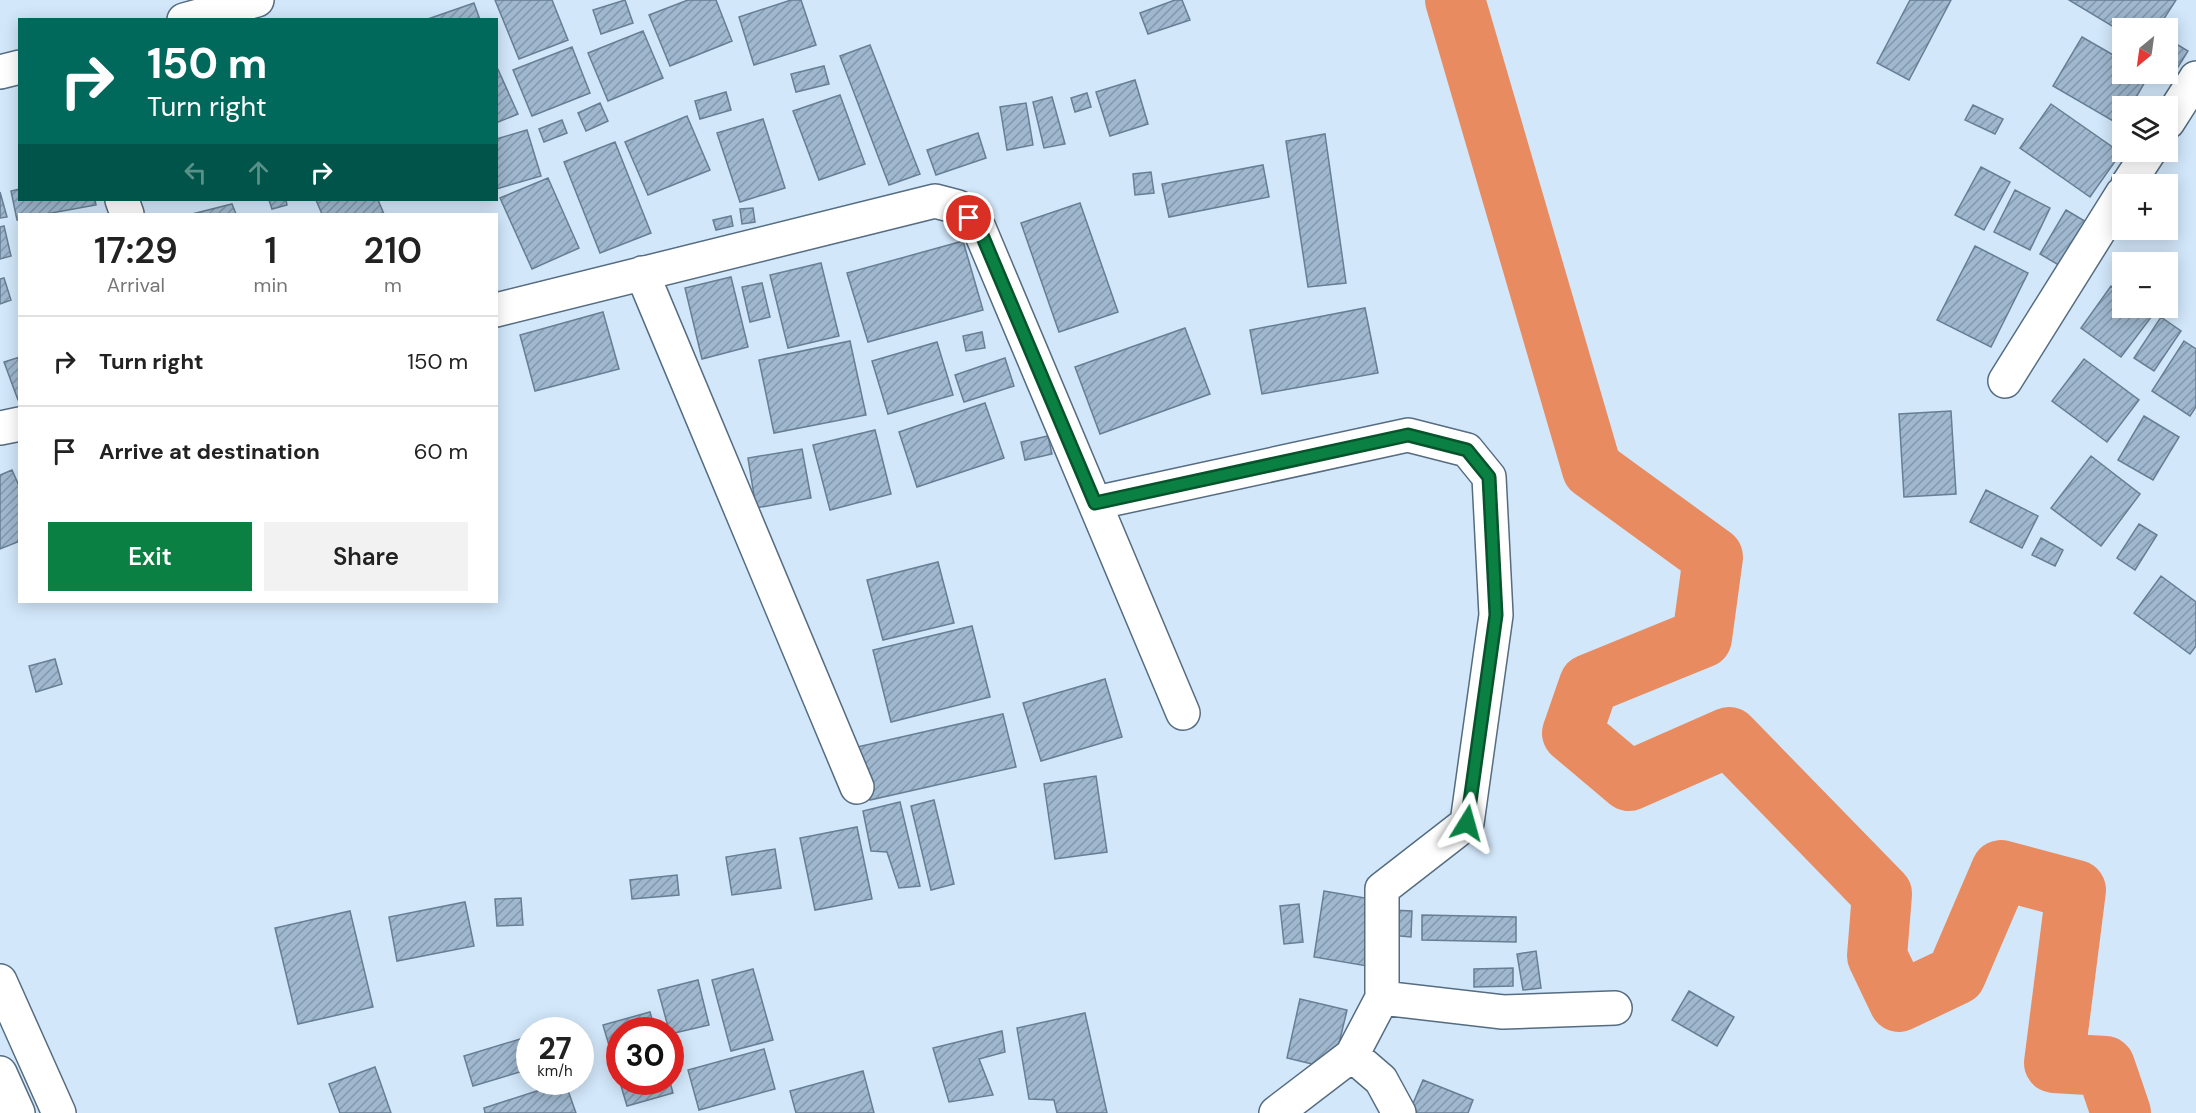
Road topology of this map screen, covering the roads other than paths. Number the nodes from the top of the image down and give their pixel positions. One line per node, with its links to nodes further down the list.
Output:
1 (257, 0): 2 (street)
2 (191, 18)
3 (18, 68): 4 (street)
4 (0, 72)
5 (2196, 78): 6 (street)
6 (2178, 106)
7 (2112, 210): 10 (street)
8 (642, 273): 9 (street); 13 (street); 15 (street)
9 (498, 309)
10 (2005, 381)
11 (18, 424): 12 (street)
12 (0, 428)
13 (1095, 503): 14 (street); 17 (street)
14 (1183, 713)
15 (857, 787)
16 (0, 981): 22 (street)
17 (1382, 998): 18 (street); 19 (street)
18 (1615, 1008)
19 (1352, 1054): 23 (street); 24 (street)
20 (0, 1073): 21 (street)
21 (18, 1113)
22 (59, 1113)
23 (1276, 1113)
24 (1399, 1113)

